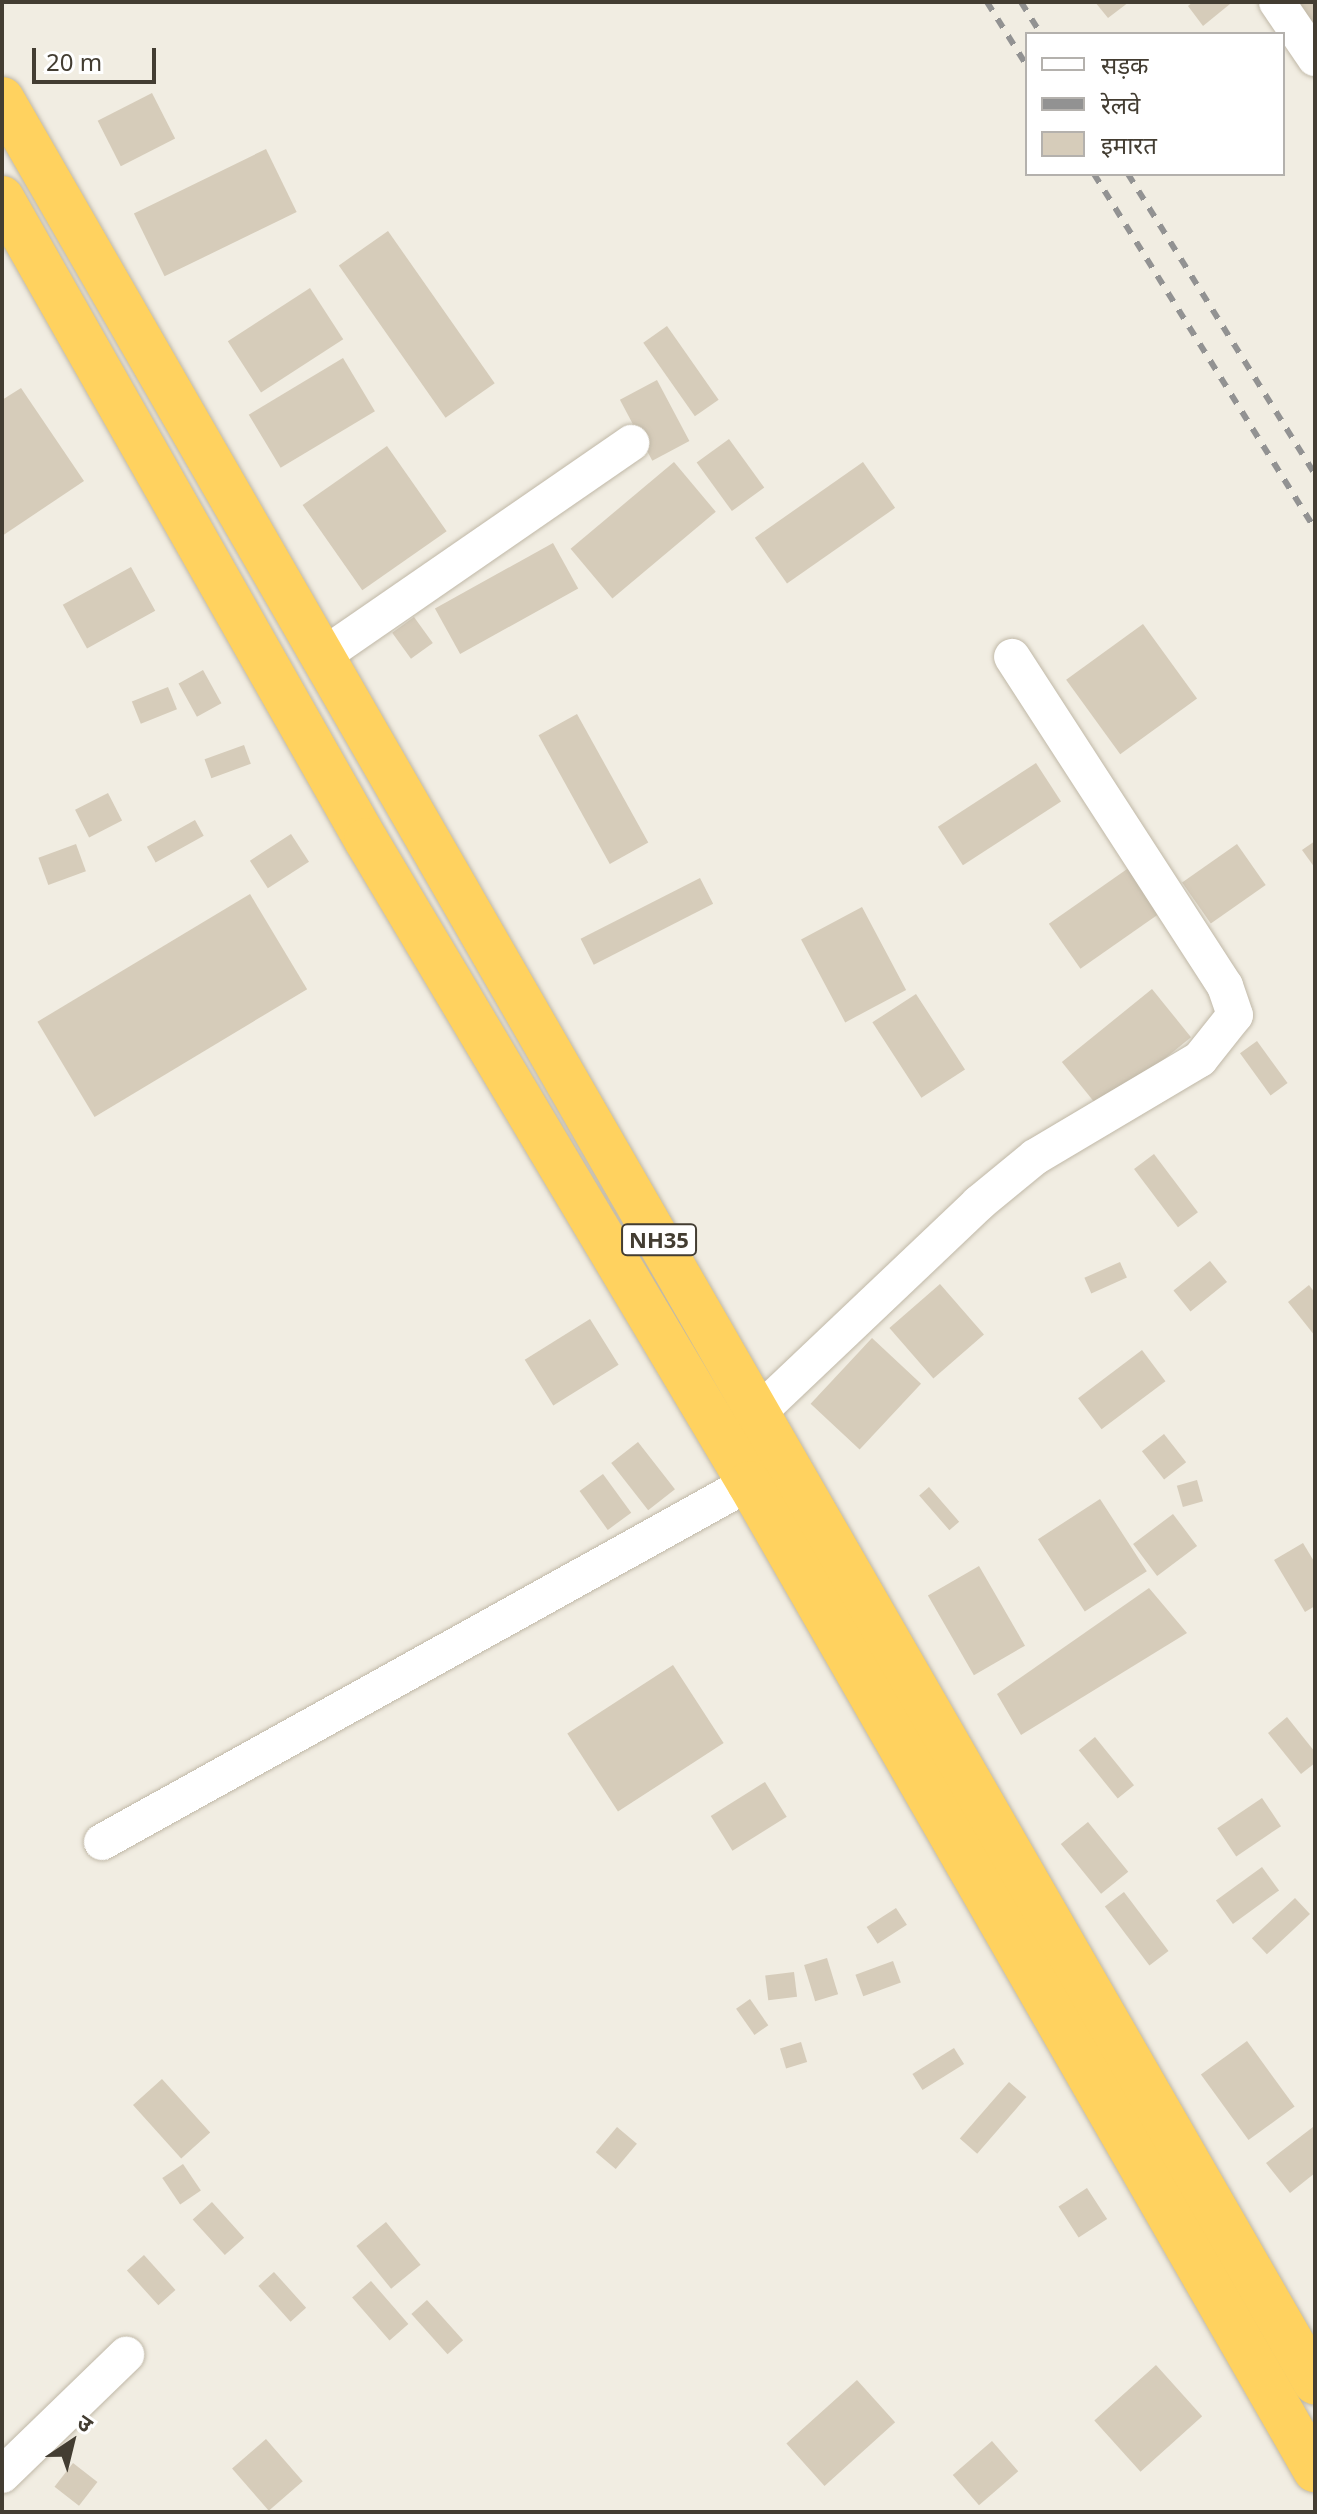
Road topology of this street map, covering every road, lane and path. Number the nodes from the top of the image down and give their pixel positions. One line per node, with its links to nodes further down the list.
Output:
1 (1277, 2): 2 (street)
2 (1315, 58)
3 (2, 99): 6 (highway, NH35)
4 (2, 198): 9 (highway, NH35)
5 (631, 443): 6 (street)
6 (321, 657): 8 (highway, NH35)
7 (1012, 657): 8 (street)
8 (759, 1412): 12 (highway, NH35)
9 (749, 1483): 10 (street); 13 (highway, NH35)
10 (102, 1842)
11 (126, 2355): 14 (street)
12 (1315, 2382)
13 (1315, 2470)
14 (2, 2475)

